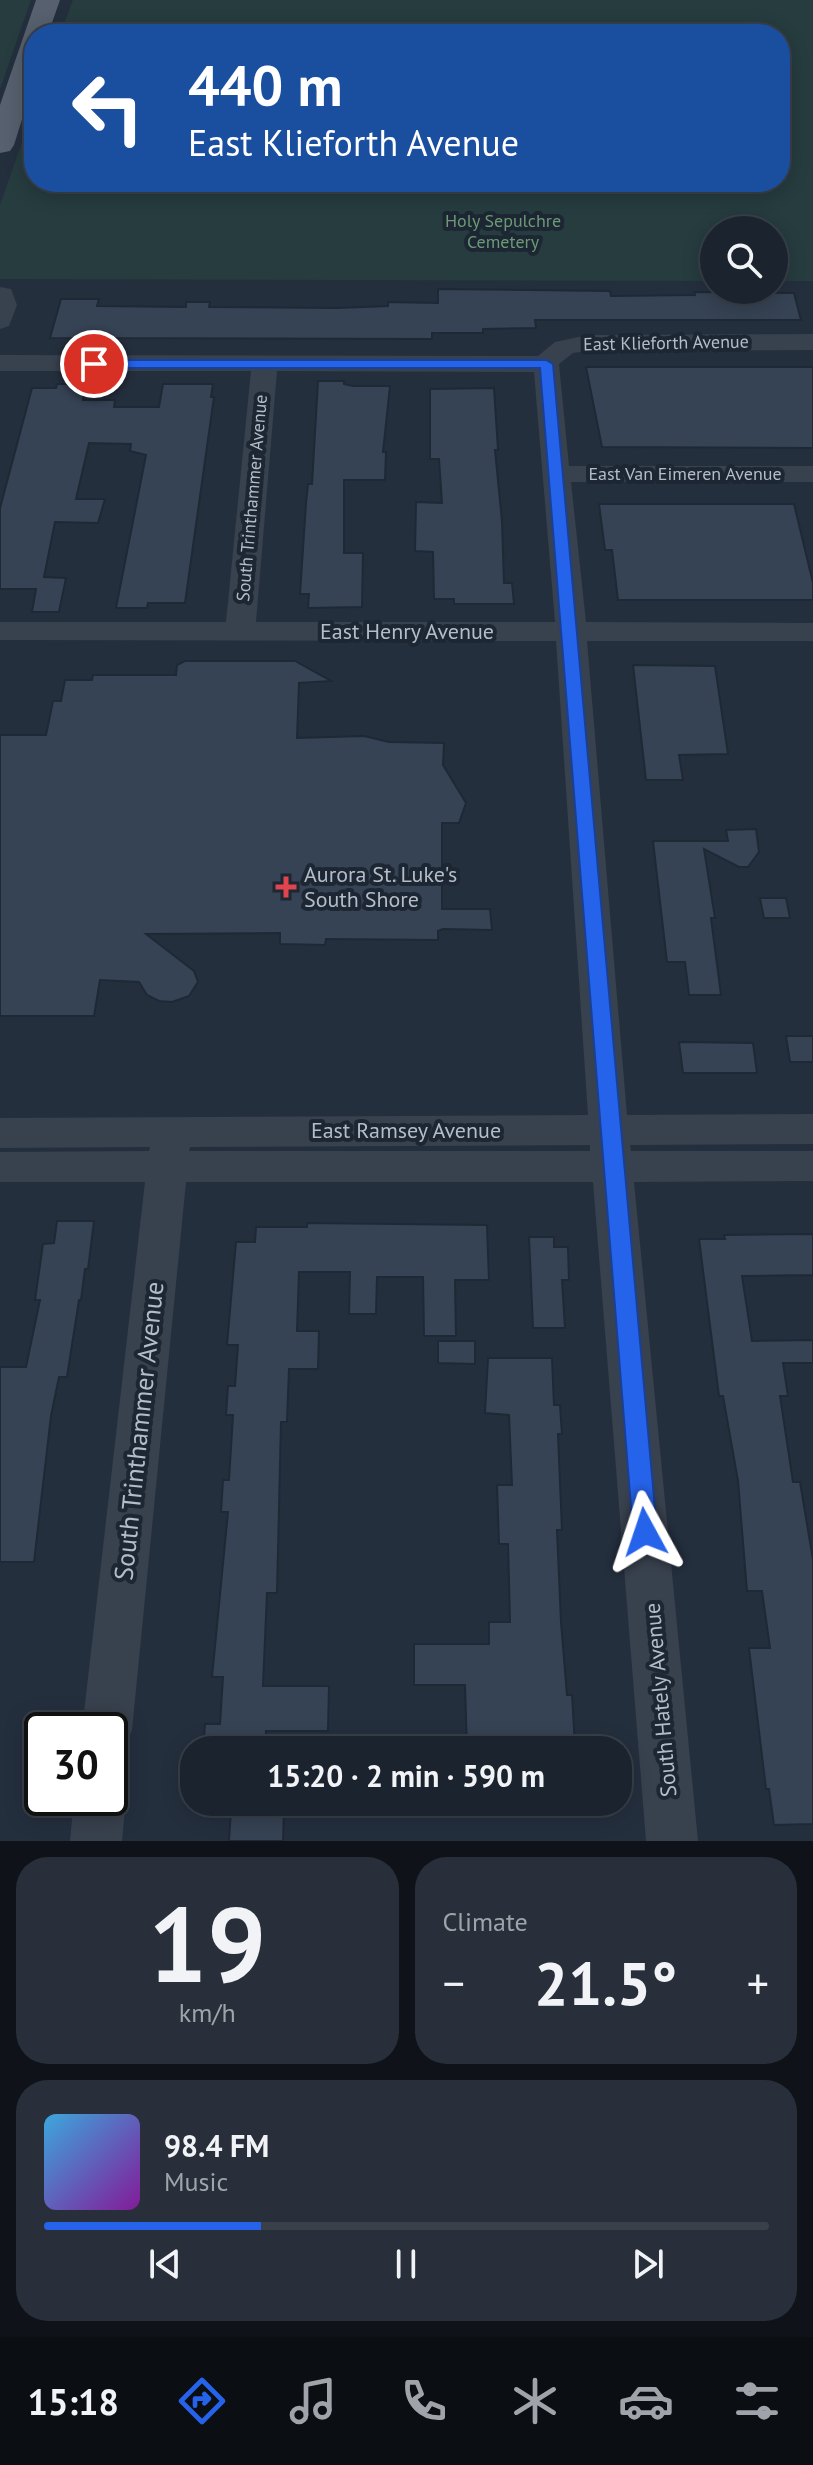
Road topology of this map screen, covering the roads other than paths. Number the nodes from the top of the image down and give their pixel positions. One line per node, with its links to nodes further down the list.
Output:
1 (65, 0): 2 (main road)
2 (40, 23)
3 (24, 72): 4 (main road)
4 (0, 145)
5 (2, 294): 6 (street)
6 (0, 321)
7 (813, 342): 10 (street, East Klieforth Avenue)
8 (0, 363): 9 (street)
9 (265, 364): 10 (street); 15 (street, South Trinthammer Avenue)
10 (546, 364): 11 (street, South Hately Avenue)
11 (556, 474): 12 (street, East Van Eimeren Avenue); 14 (street, South Hately Avenue)
12 (813, 474)
13 (0, 631): 15 (street, East Henry Avenue)
14 (571, 631): 15 (street, East Henry Avenue); 16 (street, East Henry Avenue); 19 (street, South Hately Avenue)
15 (240, 632)
16 (813, 632)
17 (813, 1129): 19 (street, East Ramsey Avenue)
18 (0, 1133): 20 (street, East Ramsey Avenue)
19 (611, 1148): 20 (street, East Ramsey Avenue); 21 (street, East Ramsey Avenue); 26 (street, South Hately Avenue)
20 (170, 1149): 22 (street, East Ramsey Avenue); 23 (street, South Trinthammer Avenue)
21 (813, 1166)
22 (0, 1167)
23 (109, 1712)
24 (98, 1816): 25 (street)
25 (96, 1841)
26 (672, 1841)

